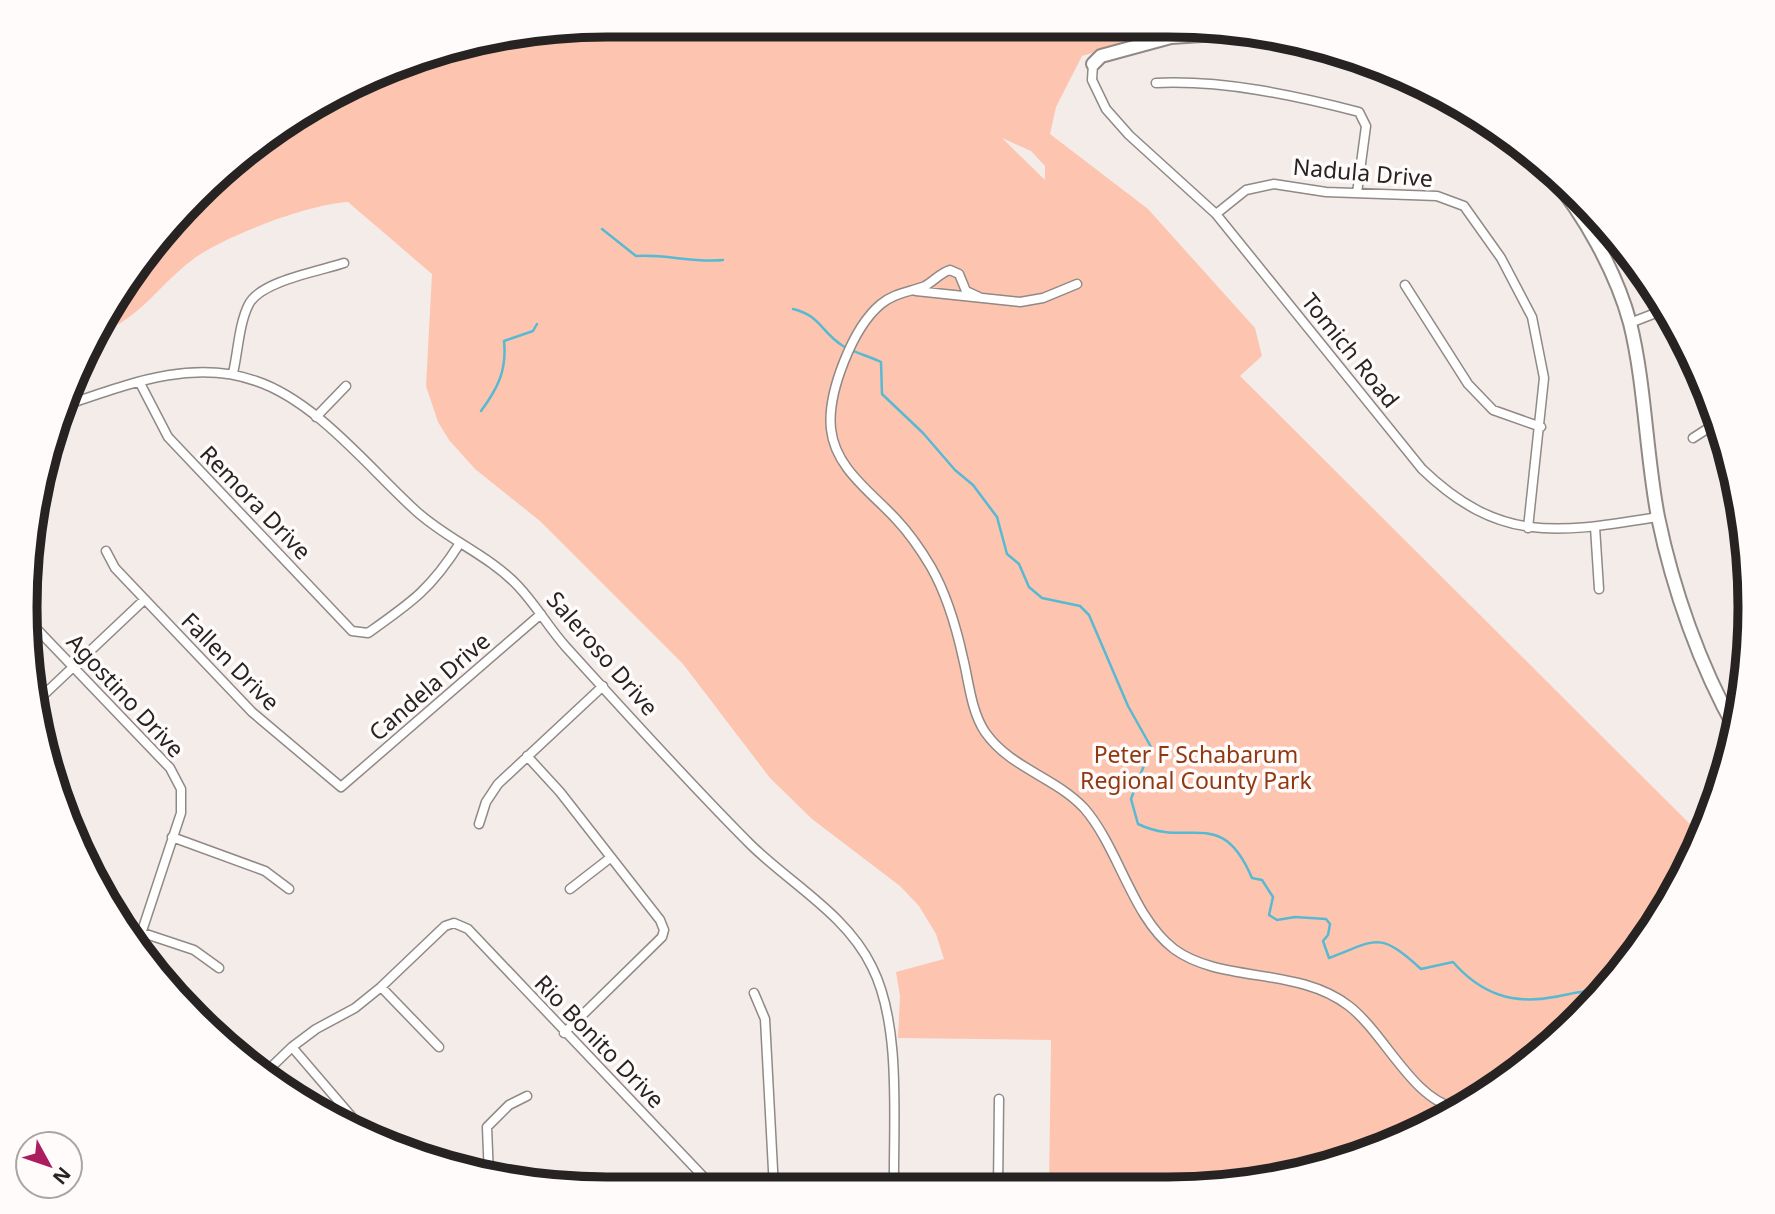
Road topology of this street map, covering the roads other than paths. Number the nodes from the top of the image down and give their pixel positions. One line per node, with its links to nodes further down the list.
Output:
1 (1171, 37): 2 (street)
2 (1093, 64): 6 (street, Tomich Road)
3 (1156, 83): 4 (street)
4 (1357, 193): 6 (street, Nadula Drive); 19 (street, Nadula Drive)
5 (1572, 205): 13 (street)
6 (1216, 214): 24 (street, Tomich Road)
7 (344, 263): 14 (street)
8 (1077, 284): 11 (street)
9 (1405, 285): 19 (street)
10 (910, 290): 11 (street); 11 (street); 53 (street)
11 (979, 297)
12 (1656, 313): 13 (street)
13 (1630, 323): 22 (street)
14 (233, 373): 15 (street, Saleroso Drive); 18 (street, Saleroso Drive)
15 (140, 383): 17 (street, Saleroso Drive); 25 (street, Remora Drive)
16 (346, 386): 18 (street)
17 (75, 402)
18 (316, 417): 25 (street, Saleroso Drive)
19 (1541, 428): 24 (street, Nadula Drive)
20 (1709, 428): 21 (street)
21 (1693, 438)
22 (1658, 517): 23 (street, Tomich Road); 34 (street)
23 (1595, 527): 24 (street, Tomich Road); 27 (street)
24 (1528, 528)
25 (460, 543): 29 (street, Saleroso Drive)
26 (106, 551): 28 (street, Fallen Drive)
27 (1599, 589)
28 (144, 600): 31 (street); 36 (street, Fallen Drive)
29 (541, 614): 32 (street, Saleroso Drive); 36 (street, Candela Drive)
30 (38, 630): 31 (street, Agostino Drive)
31 (73, 667): 33 (street); 38 (street, Agostino Drive)
32 (603, 686): 35 (street); 58 (street, Saleroso Drive)
33 (44, 694)
34 (1728, 713)
35 (527, 756): 37 (street); 39 (street)
36 (341, 787)
37 (480, 824)
38 (172, 837): 40 (street); 42 (street, Agostino Drive)
39 (610, 858): 41 (street); 47 (street)
40 (289, 889)
41 (570, 889)
42 (141, 934)
43 (142, 937): 44 (street)
44 (219, 968)
45 (381, 987): 47 (street, Rio Bonito Drive); 48 (street); 49 (street)
46 (754, 993): 57 (street)
47 (564, 1033): 56 (street, Rio Bonito Drive)
48 (292, 1047): 50 (street); 54 (street)
49 (439, 1047)
50 (271, 1067)
51 (527, 1096): 55 (street)
52 (999, 1099): 59 (street)
53 (1446, 1104)
54 (351, 1116)
55 (488, 1164)
56 (703, 1177)
57 (773, 1177)
58 (894, 1177)
59 (998, 1177)

